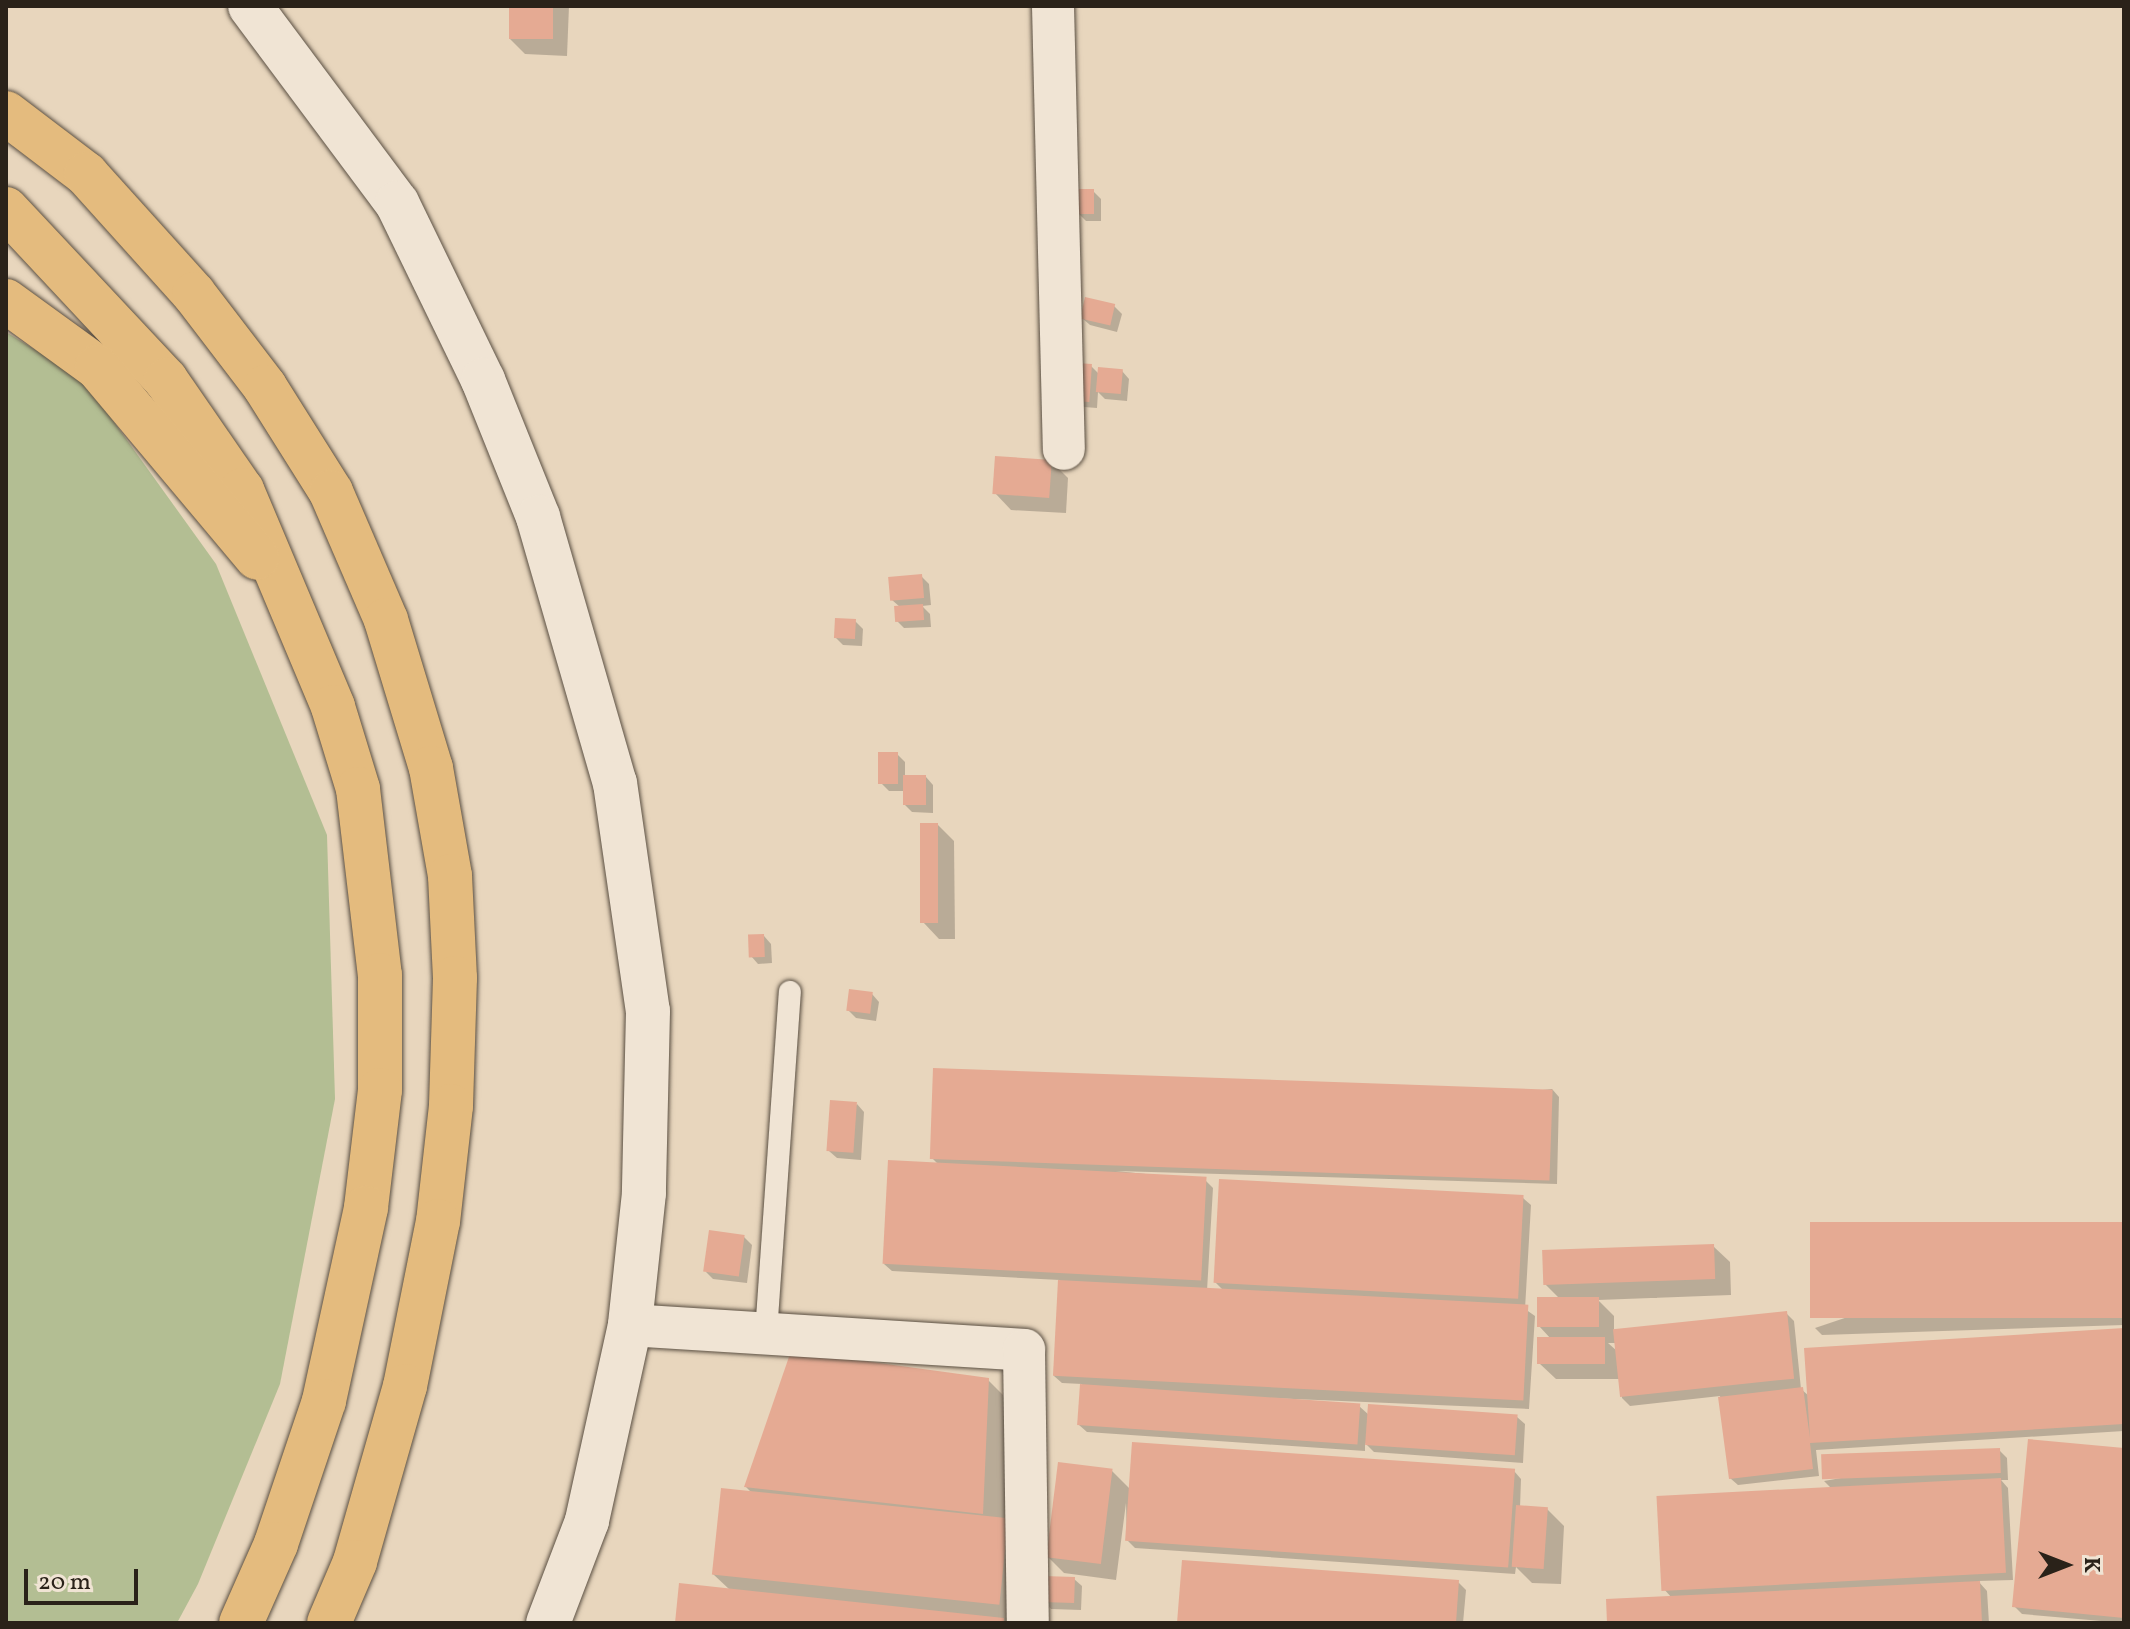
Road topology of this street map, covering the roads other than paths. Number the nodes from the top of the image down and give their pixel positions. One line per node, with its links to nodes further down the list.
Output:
1 (250, 6): 9 (main road)
2 (1053, 6): 6 (street)
3 (6, 113): 12 (highway)
4 (6, 209): 7 (highway)
5 (6, 301): 7 (highway)
6 (1064, 449)
7 (287, 593): 11 (highway)
8 (790, 992): 10 (lane)
9 (630, 1325): 10 (street); 13 (main road)
10 (766, 1333): 14 (street)
11 (241, 1623)
12 (329, 1623)
13 (548, 1623)
14 (1028, 1623)

